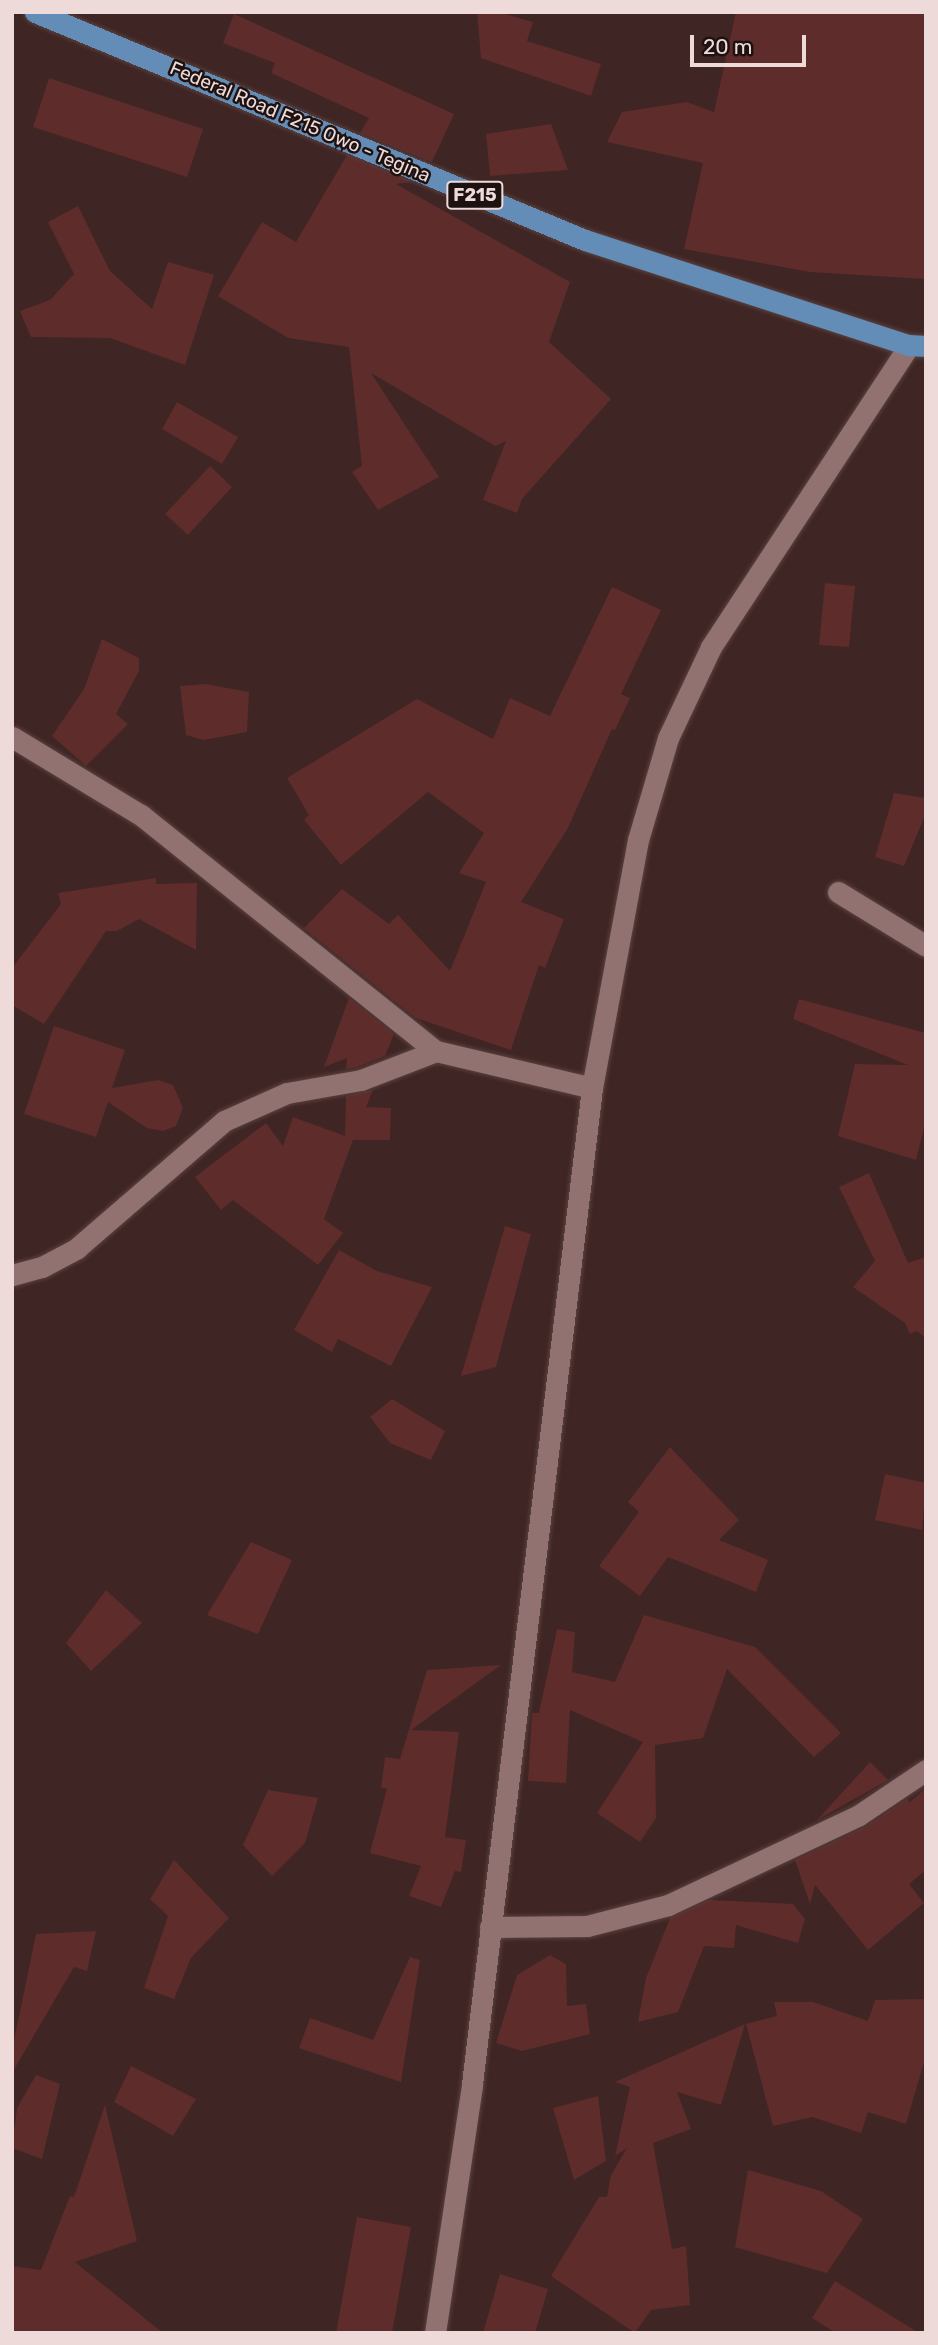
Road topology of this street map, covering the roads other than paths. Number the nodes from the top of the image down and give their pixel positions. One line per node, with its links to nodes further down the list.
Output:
1 (35, 12): 2 (main road, Federal Road F215 Owo - Tegina / F215)
2 (917, 345): 7 (main road)
3 (12, 737): 6 (main road)
4 (838, 892): 5 (main road)
5 (926, 946)
6 (436, 1051): 7 (main road); 8 (main road)
7 (592, 1087): 10 (main road)
8 (12, 1275)
9 (926, 1770): 10 (main road)
10 (490, 1927): 11 (main road)
11 (435, 2333)

